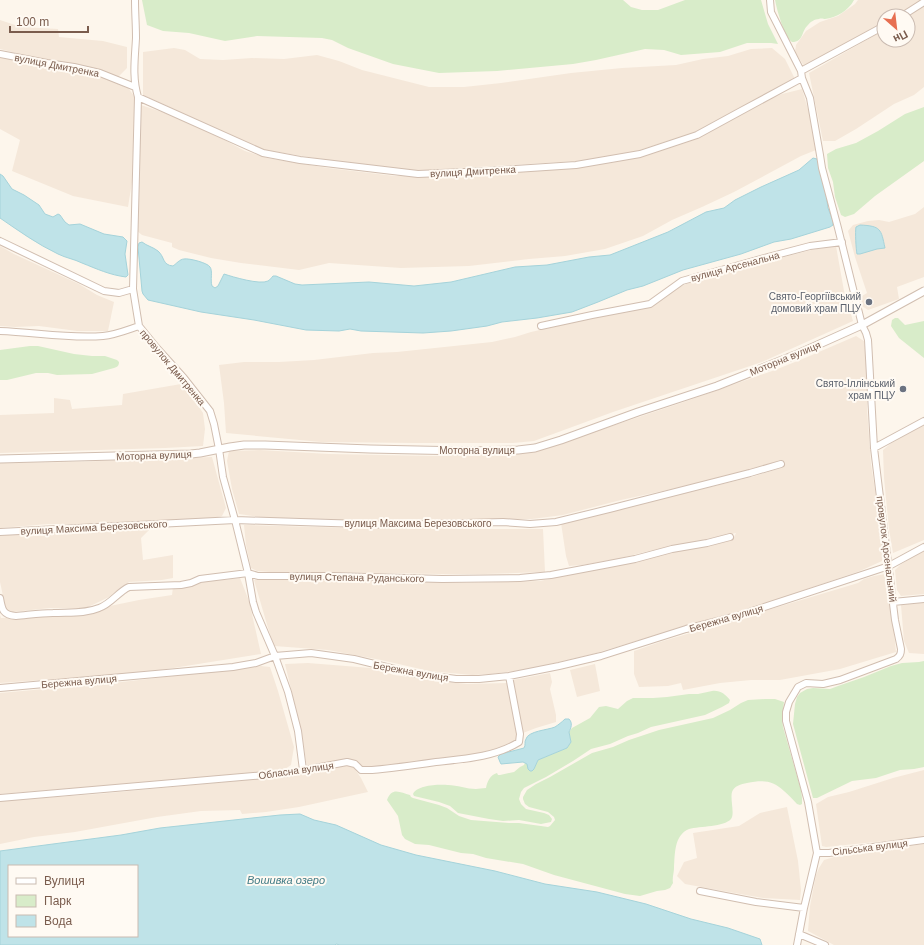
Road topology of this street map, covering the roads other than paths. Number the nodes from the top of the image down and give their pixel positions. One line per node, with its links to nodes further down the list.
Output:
1 (135, 0): 8 (street, провулок Дмитренка)
2 (770, 0): 7 (street, провулок Арсенальний)
3 (924, 2): 4 (street)
4 (915, 8)
5 (876, 31): 7 (street, вулиця Дмитренка)
6 (0, 54): 8 (street, вулиця Дмитренка)
7 (802, 75): 9 (street, вулиця Дмитренка); 11 (street, провулок Арсенальний)
8 (135, 87): 9 (street, провулок Дмитренка)
9 (138, 97): 12 (street, провулок Дмитренка)
10 (0, 241): 12 (street)
11 (842, 242): 14 (street, провулок Арсенальний); 16 (street, вулиця Арсенальна)
12 (133, 289): 15 (street, провулок Дмитренка)
13 (924, 291): 14 (street, Моторна вулиця)
14 (862, 325): 19 (street, провулок Арсенальний); 20 (street, Моторна вулиця)
15 (139, 326): 17 (street); 20 (street, провулок Дмитренка)
16 (541, 326)
17 (0, 331)
18 (924, 421): 19 (street)
19 (874, 448): 27 (street, провулок Арсенальний)
20 (219, 449): 21 (street, Моторна вулиця); 23 (street, провулок Дмитренка)
21 (0, 459)
22 (781, 464): 23 (street, вулиця Максима Березовського)
23 (235, 520): 24 (street, вулиця Максима Березовського); 28 (street, провулок Дмитренка)
24 (0, 532)
25 (730, 538): 28 (street, вулиця Степана Руданського)
26 (924, 547): 27 (street, Бережна вулиця)
27 (889, 566): 31 (street, провулок Арсенальний); 33 (street, Бережна вулиця)
28 (248, 573): 29 (street, вулиця Степана Руданського); 32 (street, провулок Дмитренка)
29 (0, 598)
30 (924, 599): 31 (street)
31 (893, 602): 38 (street, провулок Арсенальний)
32 (274, 656): 33 (street, Бережна вулиця); 34 (street, Бережна вулиця); 35 (street, провулок Дмитренка)
33 (509, 676): 35 (street, Обласна вулиця)
34 (0, 688)
35 (303, 770): 36 (street, Обласна вулиця)
36 (0, 798)
37 (924, 840): 38 (street, Сільська вулиця)
38 (817, 853): 40 (street)
39 (700, 891): 40 (street)
40 (804, 908): 41 (street)
41 (799, 934): 42 (street); 43 (street)
42 (797, 945)
43 (825, 945)

